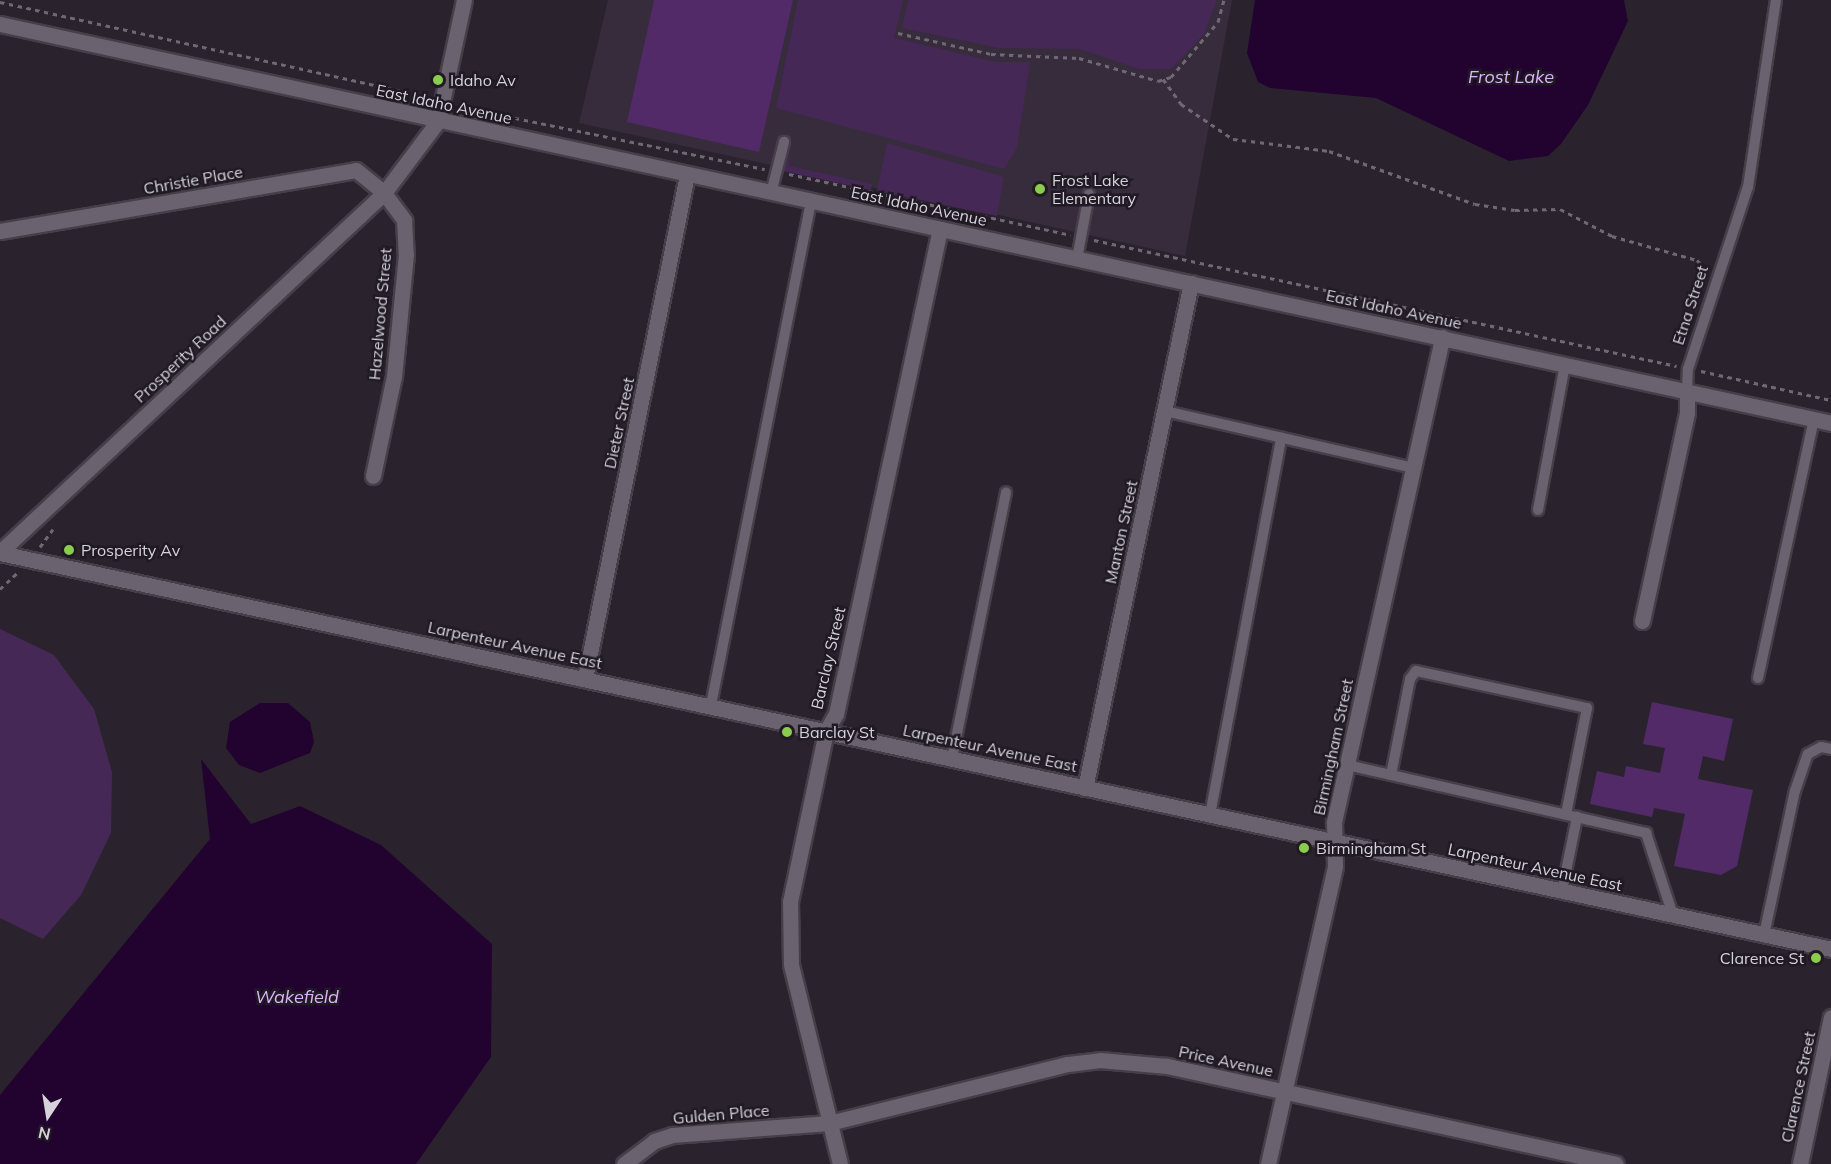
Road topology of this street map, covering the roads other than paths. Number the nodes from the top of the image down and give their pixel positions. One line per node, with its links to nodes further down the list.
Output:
1 (464, 0): 4 (street)
2 (1776, 0): 17 (lane, Etna Street)
3 (0, 24): 4 (street, East Idaho Avenue)
4 (438, 122): 6 (street, East Idaho Avenue); 8 (street)
5 (784, 142): 7 (lane)
6 (687, 175): 7 (street, East Idaho Avenue); 28 (street, Dieter Street)
7 (771, 193): 10 (street, East Idaho Avenue)
8 (384, 194): 12 (street, Christie Place); 23 (street, Hazelwood Street); 26 (street, Prosperity Road)
9 (1089, 194): 13 (lane)
10 (811, 202): 11 (street, East Idaho Avenue); 30 (lane)
11 (940, 229): 13 (street, East Idaho Avenue); 31 (street, Barclay Street)
12 (0, 231)
13 (1077, 259): 14 (street, East Idaho Avenue)
14 (1191, 283): 15 (street, East Idaho Avenue); 18 (street, Manton Street)
15 (1442, 337): 16 (street, East Idaho Avenue); 22 (street, Birmingham Street)
16 (1565, 364): 17 (street, East Idaho Avenue); 25 (lane)
17 (1687, 392): 19 (street, East Idaho Avenue); 27 (street, Etna Street)
18 (1165, 411): 21 (lane); 36 (street, Manton Street)
19 (1814, 419): 20 (street, East Idaho Avenue); 29 (lane)
20 (1831, 423)
21 (1281, 438): 22 (lane); 37 (lane)
22 (1413, 468): 34 (street, Birmingham Street)
23 (373, 476)
24 (1006, 492): 33 (lane)
25 (1538, 510)
26 (0, 552): 28 (street, Larpenteur Avenue East)
27 (1642, 621)
28 (585, 678): 30 (street, Larpenteur Avenue East)
29 (1758, 678)
30 (711, 705): 31 (street, Larpenteur Avenue East)
31 (826, 731): 33 (street, Larpenteur Avenue East); 46 (street, Barclay Street)
32 (1831, 749): 42 (lane)
33 (952, 758): 36 (street, Larpenteur Avenue East)
34 (1347, 765): 35 (lane); 39 (street, Birmingham Street)
35 (1391, 775): 38 (lane); 38 (lane)
36 (1085, 788): 37 (street, Larpenteur Avenue East)
37 (1210, 815): 39 (street, Larpenteur Avenue East)
38 (1571, 816): 40 (lane); 41 (lane)
39 (1334, 842): 40 (street, Larpenteur Avenue East); 45 (street, Birmingham Street)
40 (1562, 891): 41 (street, Larpenteur Avenue East)
41 (1673, 915): 42 (street, Larpenteur Avenue East)
42 (1764, 935): 43 (street, Larpenteur Avenue East)
43 (1831, 946)
44 (1831, 1017): 51 (street, Clarence Street)
45 (1283, 1092): 46 (street, Price Avenue); 49 (street, Birmingham Street); 50 (street, Price Avenue)
46 (829, 1123): 47 (street, Gulden Place); 48 (street, Barclay Street)
47 (624, 1164)
48 (840, 1164)
49 (1268, 1164)
50 (1615, 1164)
51 (1800, 1164)

